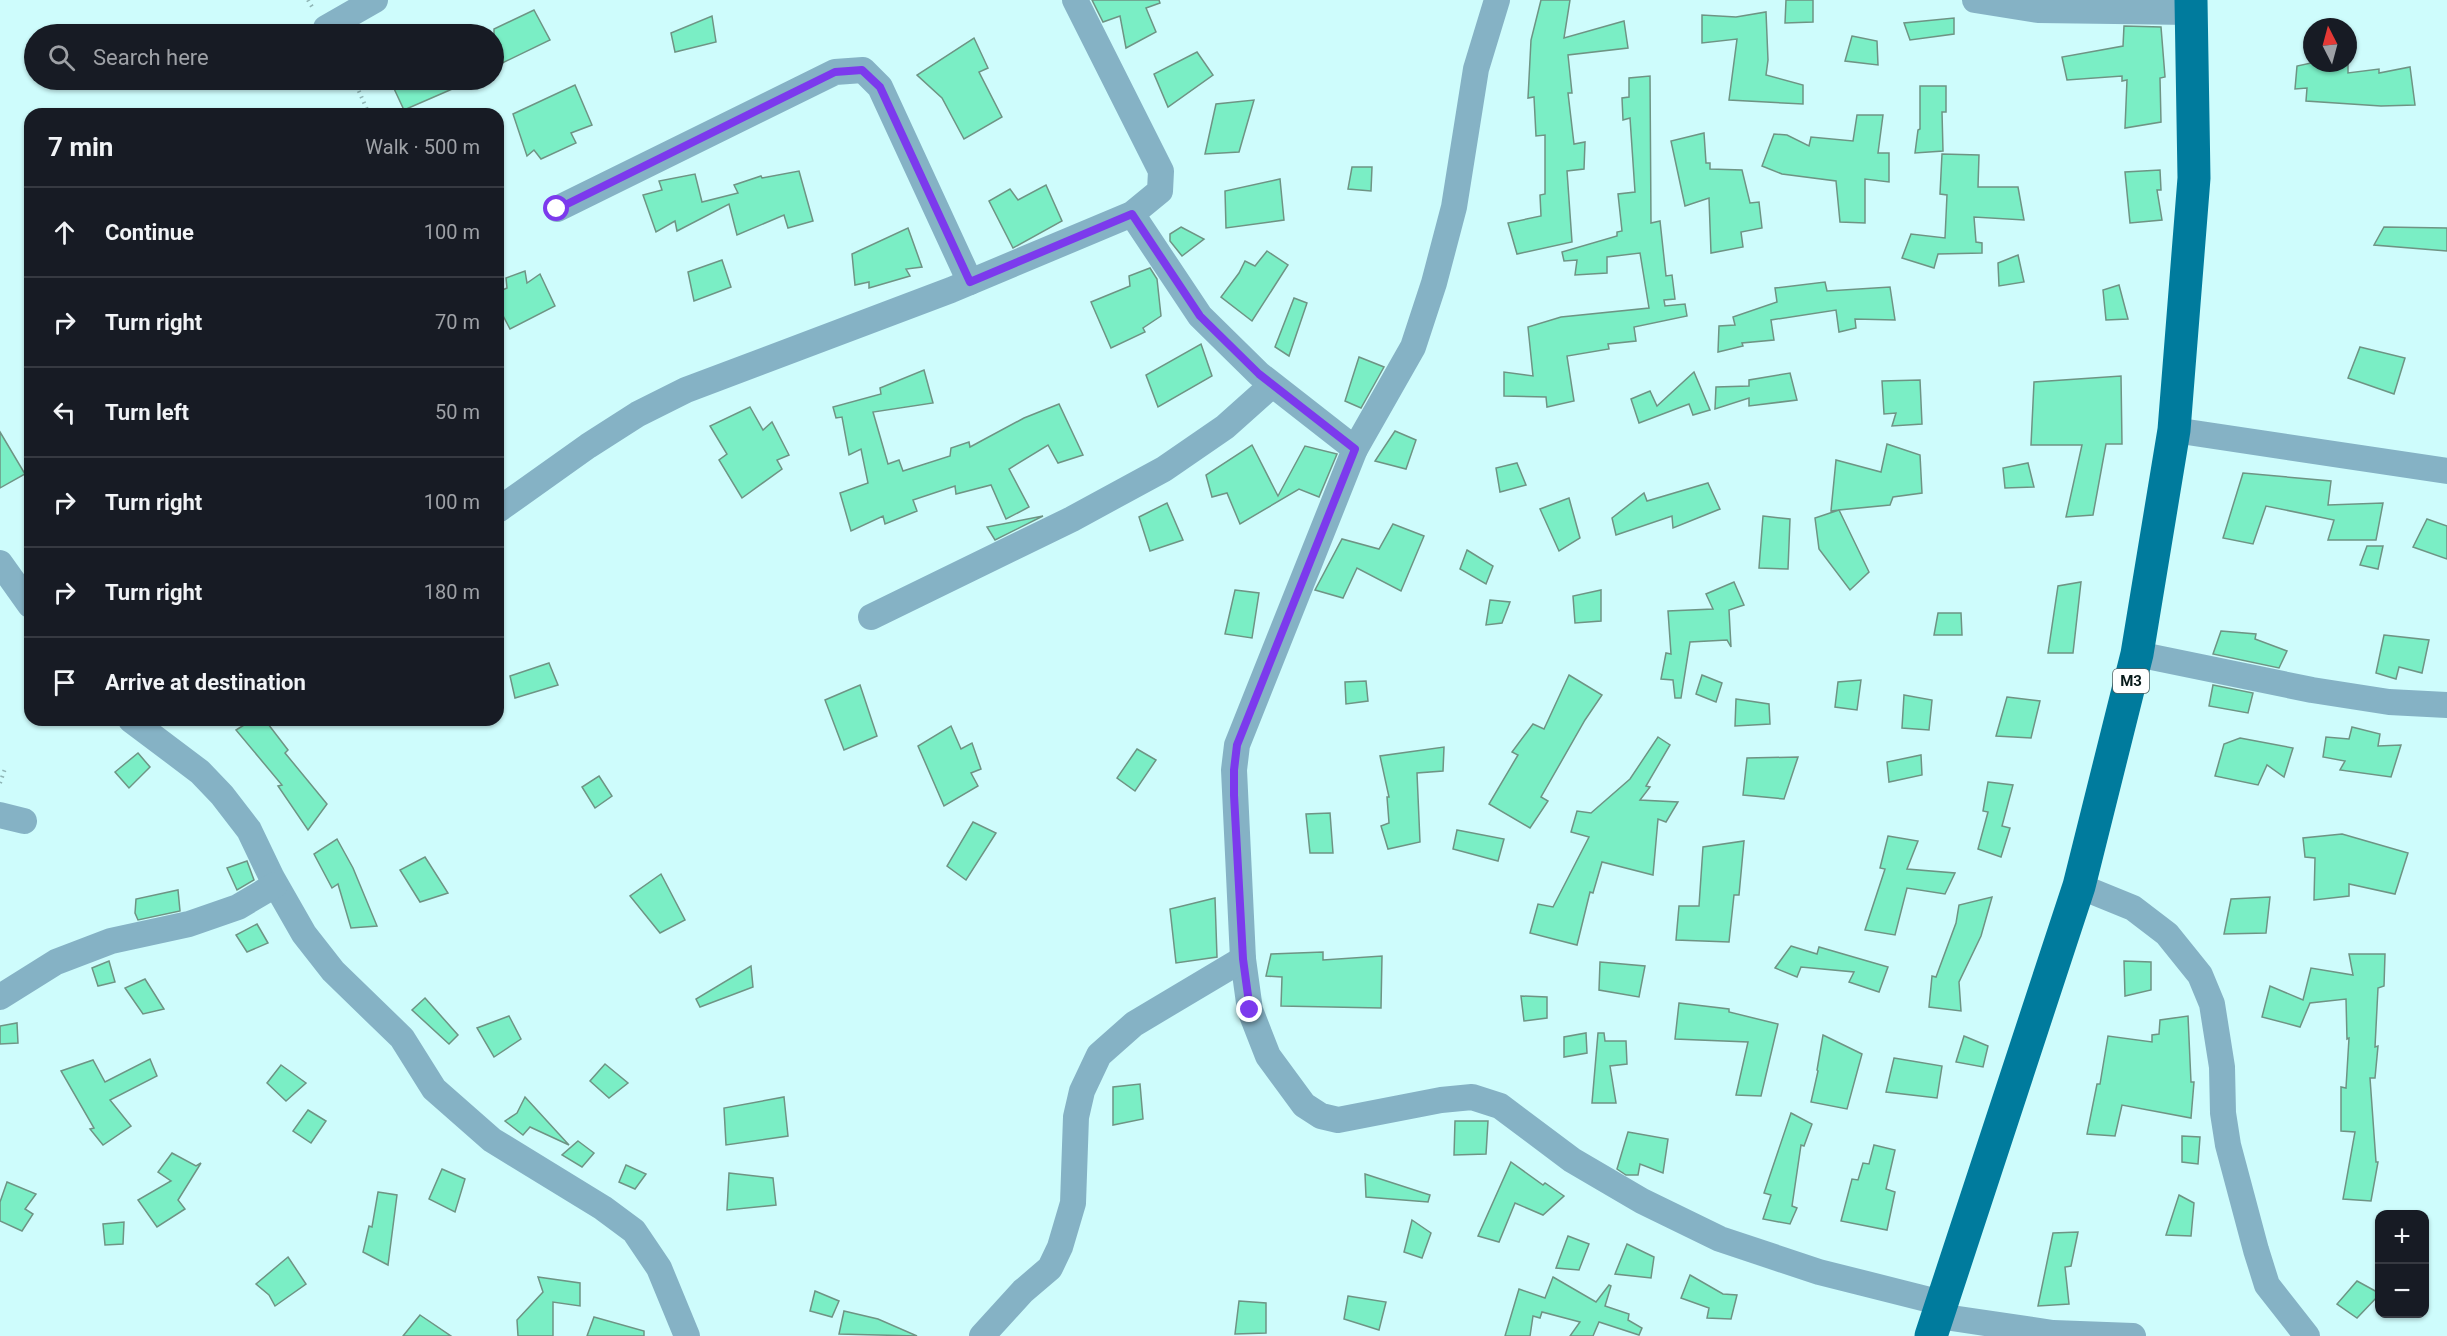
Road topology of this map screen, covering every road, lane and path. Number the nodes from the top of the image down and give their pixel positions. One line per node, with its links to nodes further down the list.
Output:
1 (375, 0): 6 (street)
2 (1075, 0): 10 (street)
3 (1497, 0): 14 (street)
4 (1975, 0): 5 (street)
5 (2191, 6): 13 (main road, M3)
6 (333, 24)
7 (358, 90): 8 (path)
8 (366, 108)
9 (557, 209): 11 (street)
10 (1132, 214): 11 (street); 12 (street)
11 (970, 282): 16 (street)
12 (1272, 385): 14 (street); 19 (street)
13 (2174, 430): 15 (street); 20 (main road, M3)
14 (1355, 449): 27 (street)
15 (2447, 471)
16 (504, 506)
17 (0, 563): 18 (street)
18 (24, 597)
19 (871, 617)
20 (2137, 654): 21 (street); 26 (main road, M3)
21 (2447, 705)
22 (139, 726): 25 (street)
23 (6, 766): 24 (path)
24 (0, 783)
25 (275, 885): 28 (street); 31 (street)
26 (2079, 886): 29 (main road, M3); 30 (street)
27 (1243, 959): 29 (street); 32 (street)
28 (0, 997)
29 (1937, 1318): 33 (street)
30 (2296, 1335)
31 (687, 1336)
32 (982, 1336)
33 (2133, 1336)

